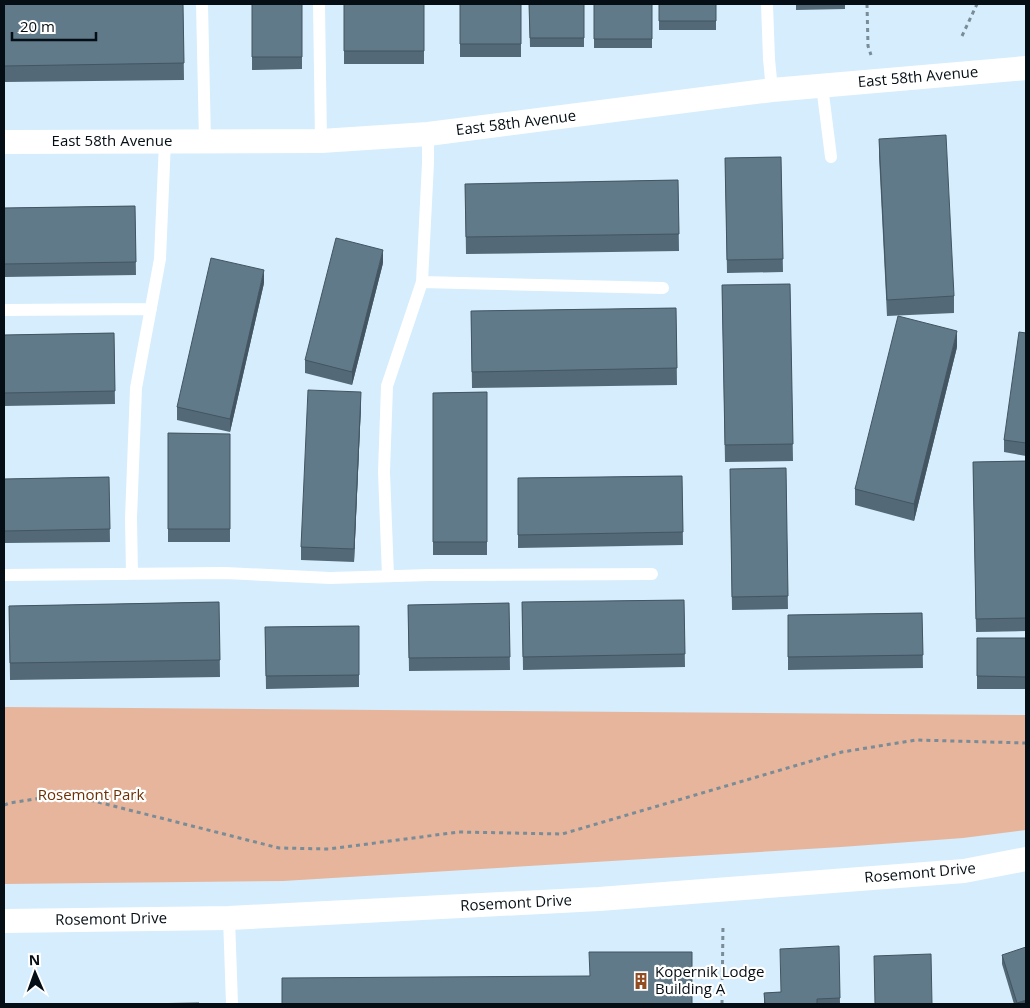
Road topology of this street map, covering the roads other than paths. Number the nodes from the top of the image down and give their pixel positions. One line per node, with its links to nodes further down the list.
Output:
1 (202, 4): 9 (lane)
2 (319, 4): 10 (lane)
3 (767, 4): 6 (lane)
4 (1026, 68): 5 (street, East 58th Avenue)
5 (822, 86): 6 (street, East 58th Avenue); 12 (lane)
6 (772, 90): 7 (street, East 58th Avenue)
7 (428, 134): 10 (street, East 58th Avenue); 13 (lane)
8 (165, 141): 9 (street, East 58th Avenue); 11 (street, East 58th Avenue); 15 (lane)
9 (204, 141): 10 (street, East 58th Avenue)
10 (321, 141)
11 (4, 142)
12 (831, 157)
13 (422, 282): 14 (lane); 20 (lane)
14 (663, 288)
15 (151, 309): 16 (lane); 17 (lane)
16 (4, 310)
17 (132, 574): 19 (lane); 20 (lane)
18 (652, 574): 20 (lane)
19 (4, 575)
20 (388, 576)
21 (1026, 859): 22 (street, Rosemont Drive)
22 (229, 918): 23 (street, Rosemont Drive); 24 (lane)
23 (4, 921)
24 (232, 1004)

